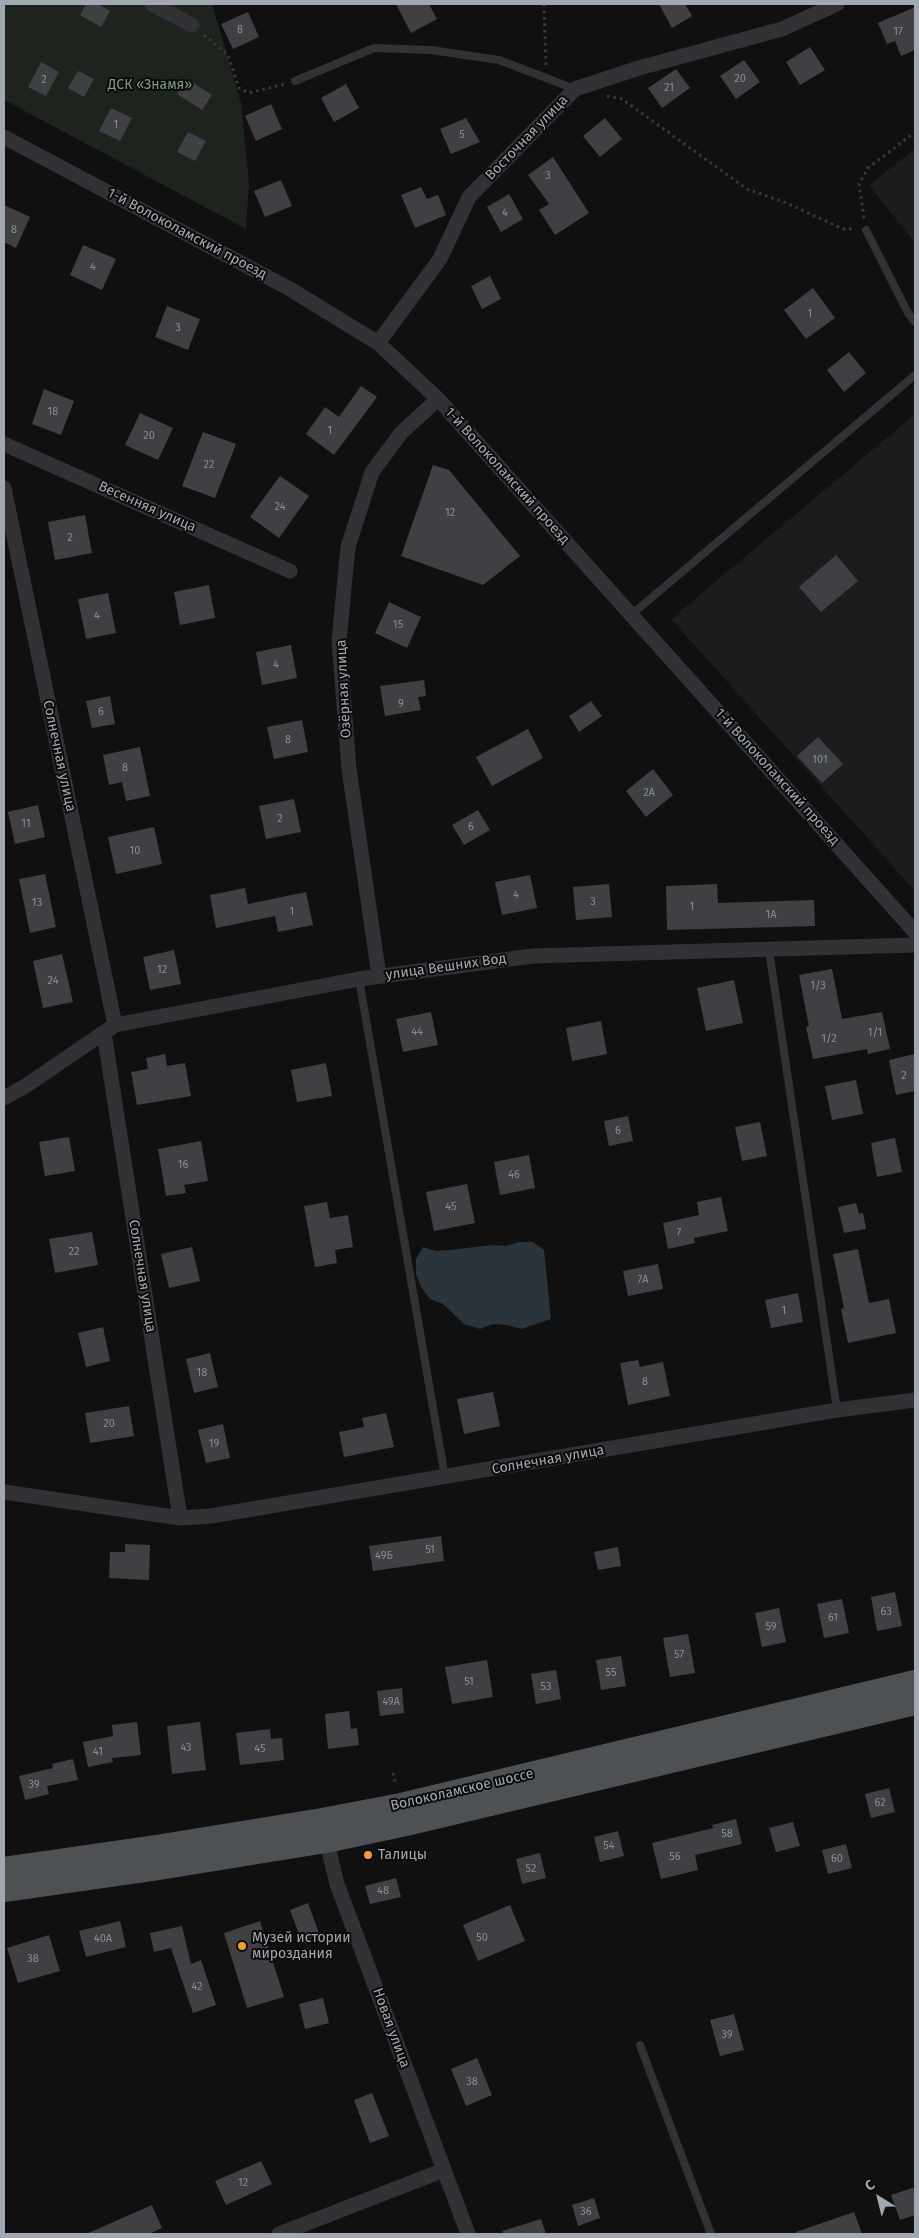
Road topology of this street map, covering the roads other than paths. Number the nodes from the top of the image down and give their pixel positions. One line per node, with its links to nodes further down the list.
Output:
1 (152, 4): 3 (street)
2 (837, 4): 5 (street, Восточная улица)
3 (192, 25)
4 (295, 81): 5 (lane)
5 (575, 89): 9 (street, Восточная улица)
6 (4, 137): 9 (street, 1-й Волоколамский проезд)
7 (866, 230): 8 (lane)
8 (915, 322)
9 (378, 343): 11 (street, 1-й Волоколамский проезд)
10 (915, 375): 15 (lane)
11 (438, 399): 15 (street, 1-й Волоколамский проезд); 19 (street, Озёрная улица)
12 (4, 444): 14 (street, Весенняя улица)
13 (4, 488): 21 (street, Солнечная улица)
14 (290, 571)
15 (631, 615): 16 (street, 1-й Волоколамский проезд)
16 (914, 929)
17 (915, 945): 18 (street, улица Вешних Вод)
18 (769, 950): 19 (street, улица Вешних Вод); 24 (lane)
19 (379, 976): 20 (street, улица Вешних Вод)
20 (358, 979): 21 (street, улица Вешних Вод); 25 (lane)
21 (109, 1029): 22 (street, улица Вешних Вод); 27 (street, Солнечная улица)
22 (4, 1098)
23 (915, 1400): 24 (street, Солнечная улица)
24 (838, 1410): 25 (street, Солнечная улица)
25 (445, 1478): 27 (street, Солнечная улица)
26 (4, 1492): 27 (street, Солнечная улица)
27 (180, 1518)
28 (915, 1682): 30 (main road, Волоколамское шоссе)
29 (915, 1703): 30 (main road, Волоколамское шоссе)
30 (324, 1830): 31 (main road, Волоколамское шоссе); 32 (main road, Волоколамское шоссе); 34 (street, Новая улица)
31 (4, 1869)
32 (4, 1890)
33 (640, 2045): 37 (lane)
34 (444, 2170): 35 (street); 36 (street, Новая улица)
35 (279, 2234)
36 (468, 2234)
37 (711, 2234)

